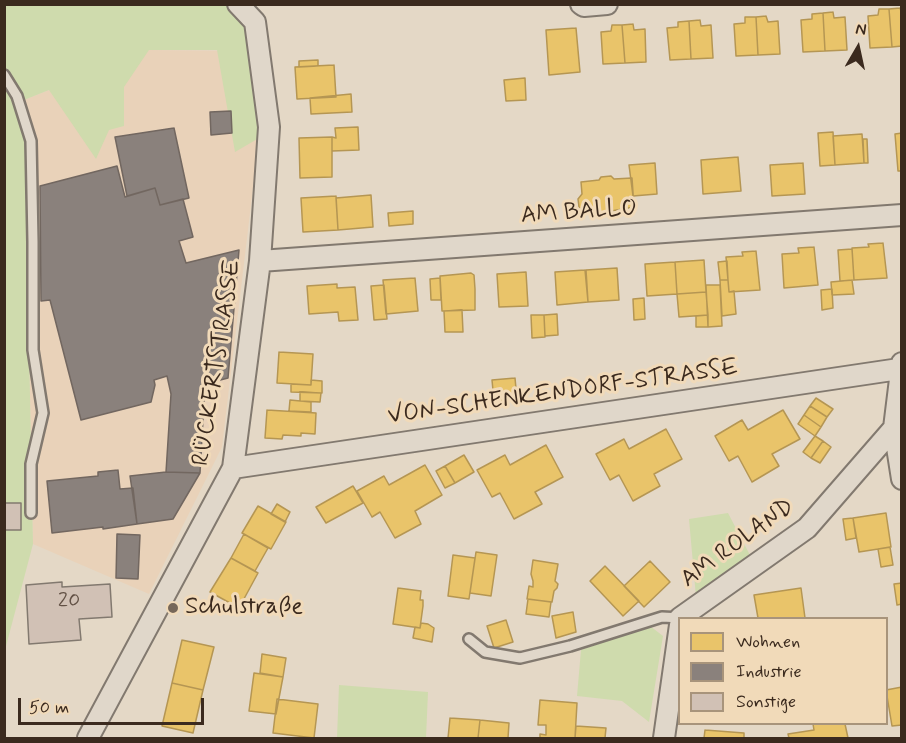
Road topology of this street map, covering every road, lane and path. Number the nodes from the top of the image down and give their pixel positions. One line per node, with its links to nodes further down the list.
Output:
1 (238, 4): 6 (street, RÜCKERTSTRASSE)
2 (581, 4): 3 (street)
3 (607, 4)
4 (4, 75): 11 (lane)
5 (902, 215): 6 (street, AM BALLO)
6 (260, 261): 9 (street, RÜCKERTSTRASSE)
7 (900, 366): 8 (street); 9 (street, VON-SCHENKENDORF-STRASSE)
8 (898, 427): 10 (street); 12 (street, AM ROLAND)
9 (233, 468): 16 (street, RÜCKERTSTRASSE)
10 (902, 479)
11 (31, 513)
12 (681, 617)
13 (678, 618): 14 (lane, AM ROLAND)
14 (469, 639)
15 (678, 639): 17 (street, AM ROLAND)
16 (88, 738)
17 (664, 738)

